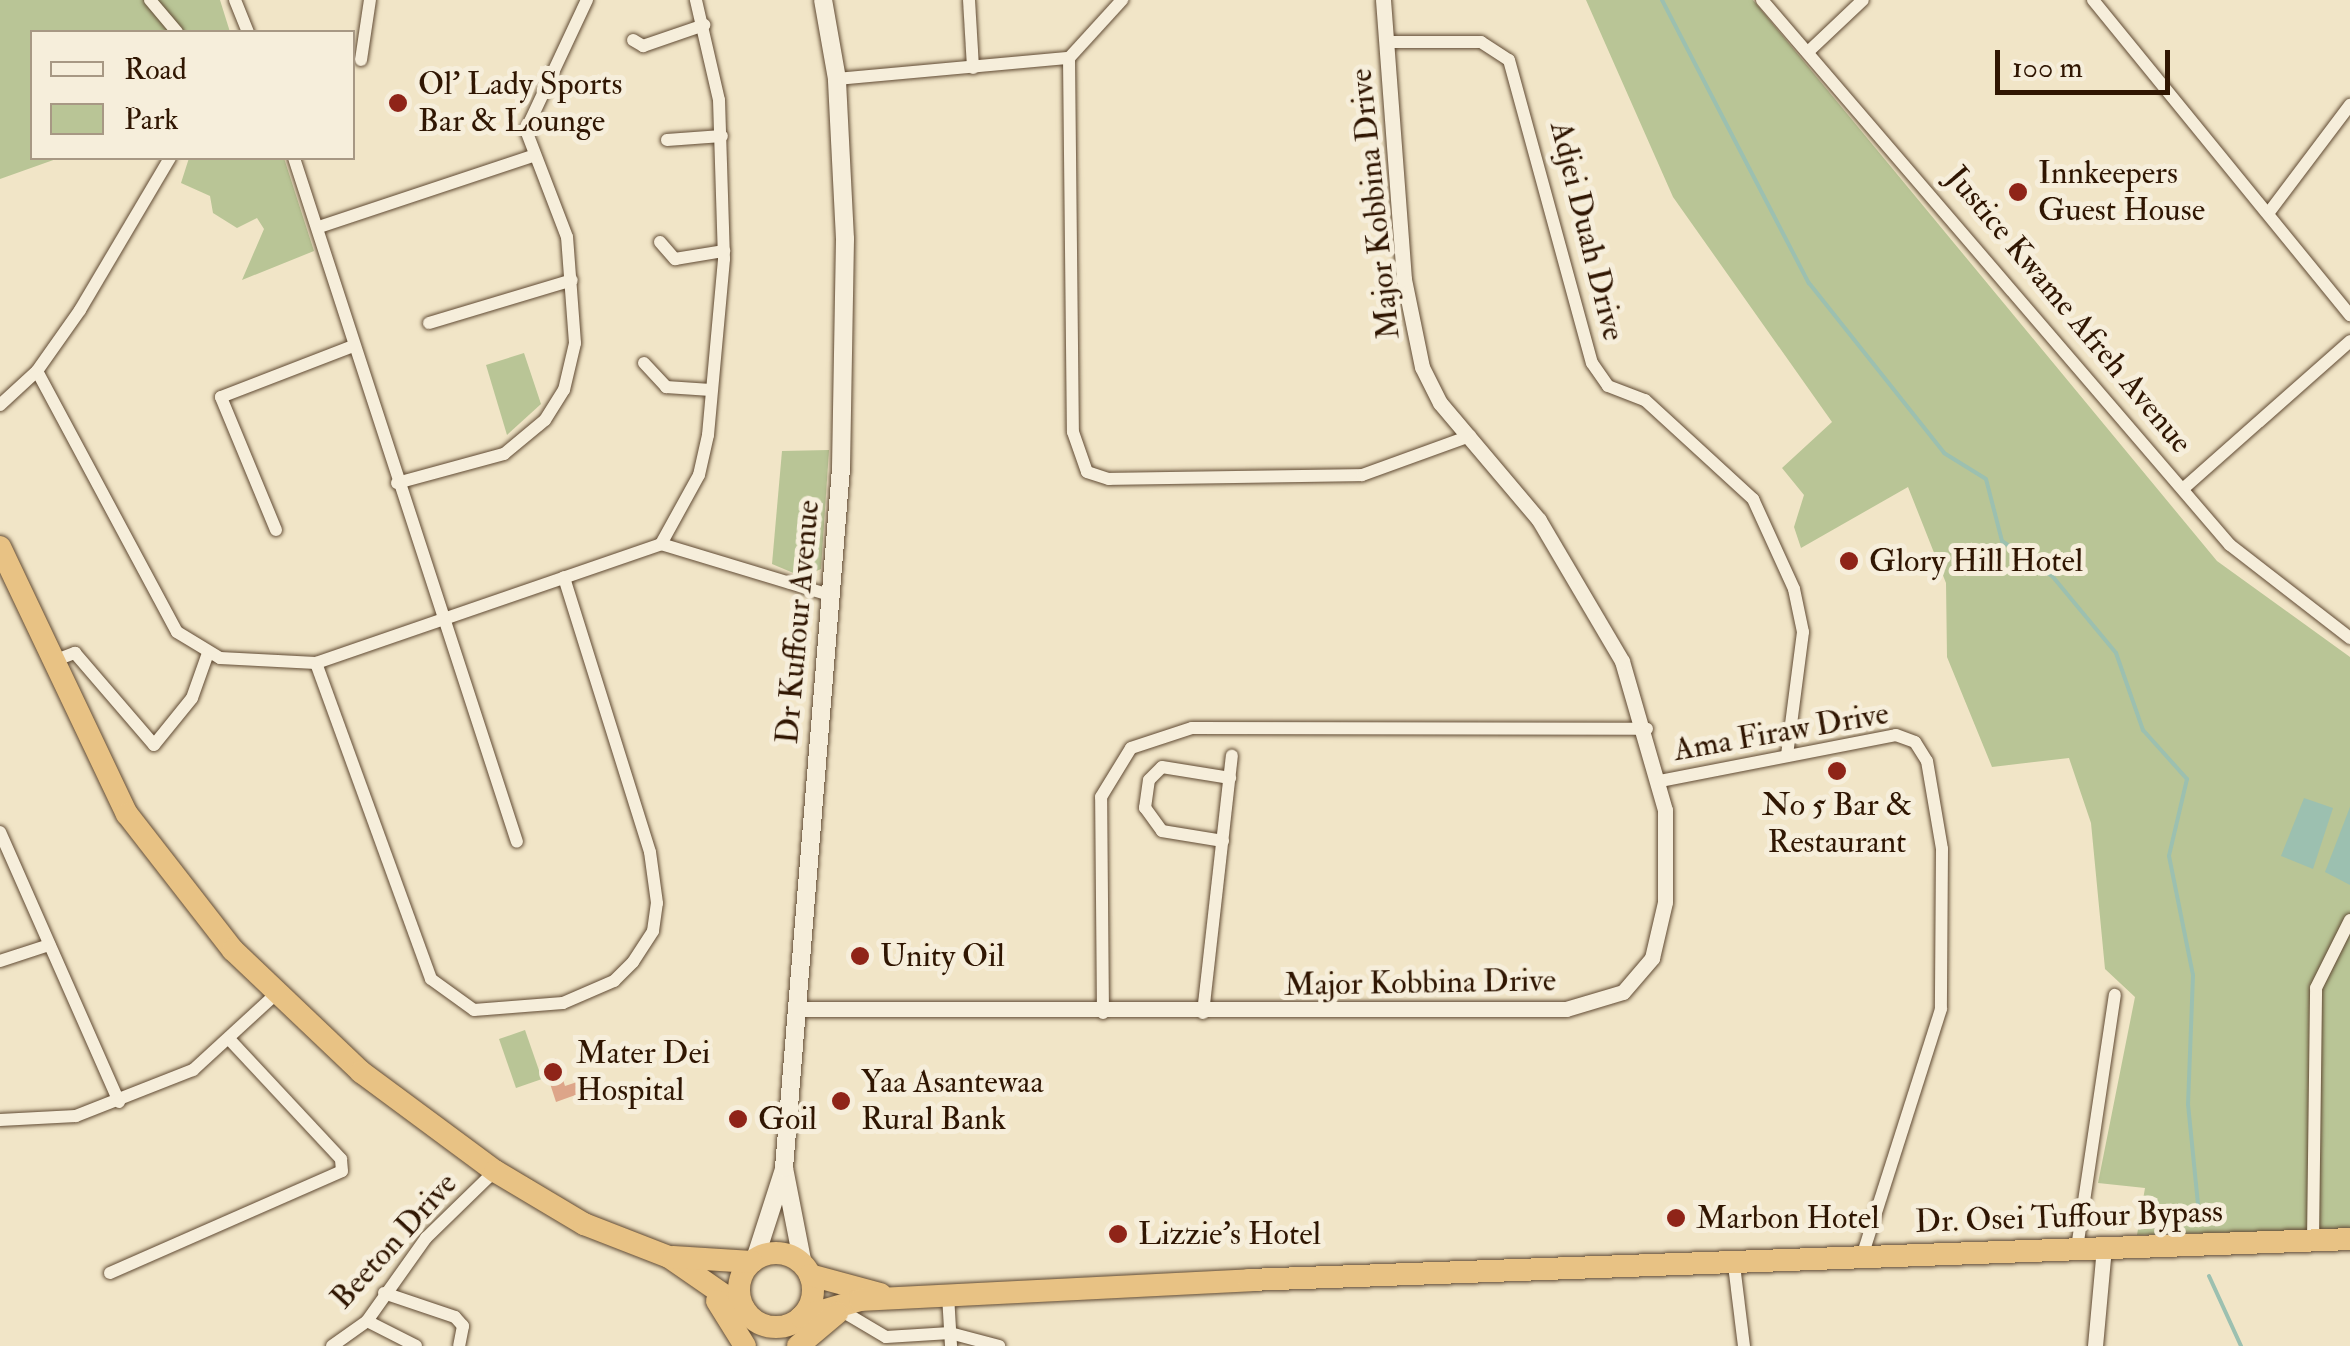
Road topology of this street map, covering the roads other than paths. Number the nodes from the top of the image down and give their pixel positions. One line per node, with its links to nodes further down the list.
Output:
1 (150, 0): 14 (street)
2 (235, 0): 15 (street)
3 (370, 0): 20 (street)
4 (587, 0): 26 (street)
5 (696, 0): 13 (street)
6 (823, 0): 22 (main road, Dr Kuffour Avenue)
7 (969, 0): 21 (street)
8 (1122, 0): 19 (street)
9 (1383, 0): 17 (street, Major Kobbina Drive)
10 (1762, 0): 18 (street, Justice Kwame Afreh Avenue)
11 (1863, 0): 18 (street)
12 (2092, 0): 29 (street)
13 (704, 25): 16 (street); 24 (street)
14 (175, 30)
15 (247, 30)
16 (633, 40)
17 (1386, 42): 42 (street, Major Kobbina Drive); 58 (street, Adjei Duah Drive)
18 (1809, 51): 44 (street, Justice Kwame Afreh Avenue)
19 (1069, 58): 21 (street); 42 (street)
20 (361, 60)
21 (973, 68): 22 (street)
22 (837, 79): 50 (main road, Dr Kuffour Avenue)
23 (2350, 105): 29 (street)
24 (722, 136): 25 (street); 32 (street)
25 (666, 140)
26 (532, 156): 30 (street); 33 (street)
27 (169, 160): 39 (street)
28 (295, 160): 30 (street)
29 (2270, 211): 34 (street)
30 (320, 227): 37 (street)
31 (660, 242): 32 (street)
32 (724, 252): 40 (street)
33 (572, 280): 35 (street); 43 (street)
34 (2350, 314)
35 (429, 324)
36 (2350, 341): 44 (street)
37 (353, 346): 43 (street); 45 (street)
38 (644, 364): 40 (street)
39 (38, 370): 41 (street); 53 (street)
40 (711, 390): 46 (street)
41 (0, 405)
42 (1470, 436): 56 (street, Major Kobbina Drive)
43 (396, 482): 51 (street)
44 (2184, 488): 52 (street, Justice Kwame Afreh Avenue)
45 (276, 530)
46 (661, 544): 48 (street); 50 (street)
47 (0, 547): 49 (highway)
48 (564, 578): 51 (street); 55 (street)
49 (7, 581): 54 (highway)
50 (830, 595): 69 (main road, Dr Kuffour Avenue)
51 (442, 618): 55 (street); 63 (street)
52 (2350, 638)
53 (208, 653): 54 (street); 55 (street)
54 (49, 663): 67 (highway)
55 (316, 663)
56 (1647, 730): 60 (street, Major Kobbina Drive); 70 (street)
57 (1232, 756): 59 (street)
58 (1787, 756): 60 (street, Ama Firaw Drive); 81 (street, Ama Firaw Drive)
59 (1230, 778): 62 (street); 62 (street)
60 (1660, 781): 71 (street, Major Kobbina Drive)
61 (0, 832): 65 (street)
62 (1223, 840): 71 (street)
63 (517, 842)
64 (2350, 920): 78 (street)
65 (49, 945): 66 (street); 73 (street)
66 (0, 960)
67 (277, 993): 72 (street); 76 (highway)
68 (2115, 995): 80 (street)
69 (798, 1009): 70 (street, Major Kobbina Drive); 75 (main road, Dr Kuffour Avenue)
70 (1103, 1013): 71 (street, Major Kobbina Drive)
71 (1203, 1013)
72 (232, 1042): 73 (street); 86 (street)
73 (119, 1102): 74 (street)
74 (0, 1120)
75 (784, 1168): 82 (main road); 85 (main road)
76 (495, 1171): 83 (highway); 87 (street, Beeton Drive)
77 (2350, 1239): 78 (highway, Dr. Osei Tuffour Bypass)
78 (2313, 1242): 79 (highway, Dr. Osei Tuffour Bypass)
79 (2104, 1247): 80 (highway, Dr. Osei Tuffour Bypass); 104 (street)
80 (2077, 1248): 81 (highway, Dr. Osei Tuffour Bypass)
81 (1860, 1259): 84 (highway, Dr. Osei Tuffour Bypass)
82 (754, 1261): 83 (highway); 85 (highway); 90 (highway)
83 (676, 1262): 90 (highway); 98 (highway)
84 (1734, 1265): 88 (highway, Dr. Osei Tuffour Bypass); 103 (street)
85 (806, 1270): 89 (highway, Dr. Osei Tuffour Bypass); 92 (highway)
86 (110, 1273)
87 (384, 1294): 93 (street, Beeton Drive); 97 (street)
88 (948, 1295): 89 (highway, Dr. Osei Tuffour Bypass); 94 (street)
89 (887, 1298): 91 (highway); 92 (highway, Dr. Osei Tuffour Bypass)
90 (745, 1310): 92 (highway); 99 (highway)
91 (842, 1311): 94 (street); 101 (highway)
92 (799, 1318): 100 (highway)
93 (367, 1321): 95 (street, Beeton Drive); 96 (street)
94 (950, 1339): 102 (street)
95 (332, 1346)
96 (416, 1346)
97 (458, 1346)
98 (746, 1346)
99 (754, 1346)
100 (789, 1346)
101 (798, 1346)
102 (1000, 1346)
103 (1744, 1346)
104 (2096, 1346)

